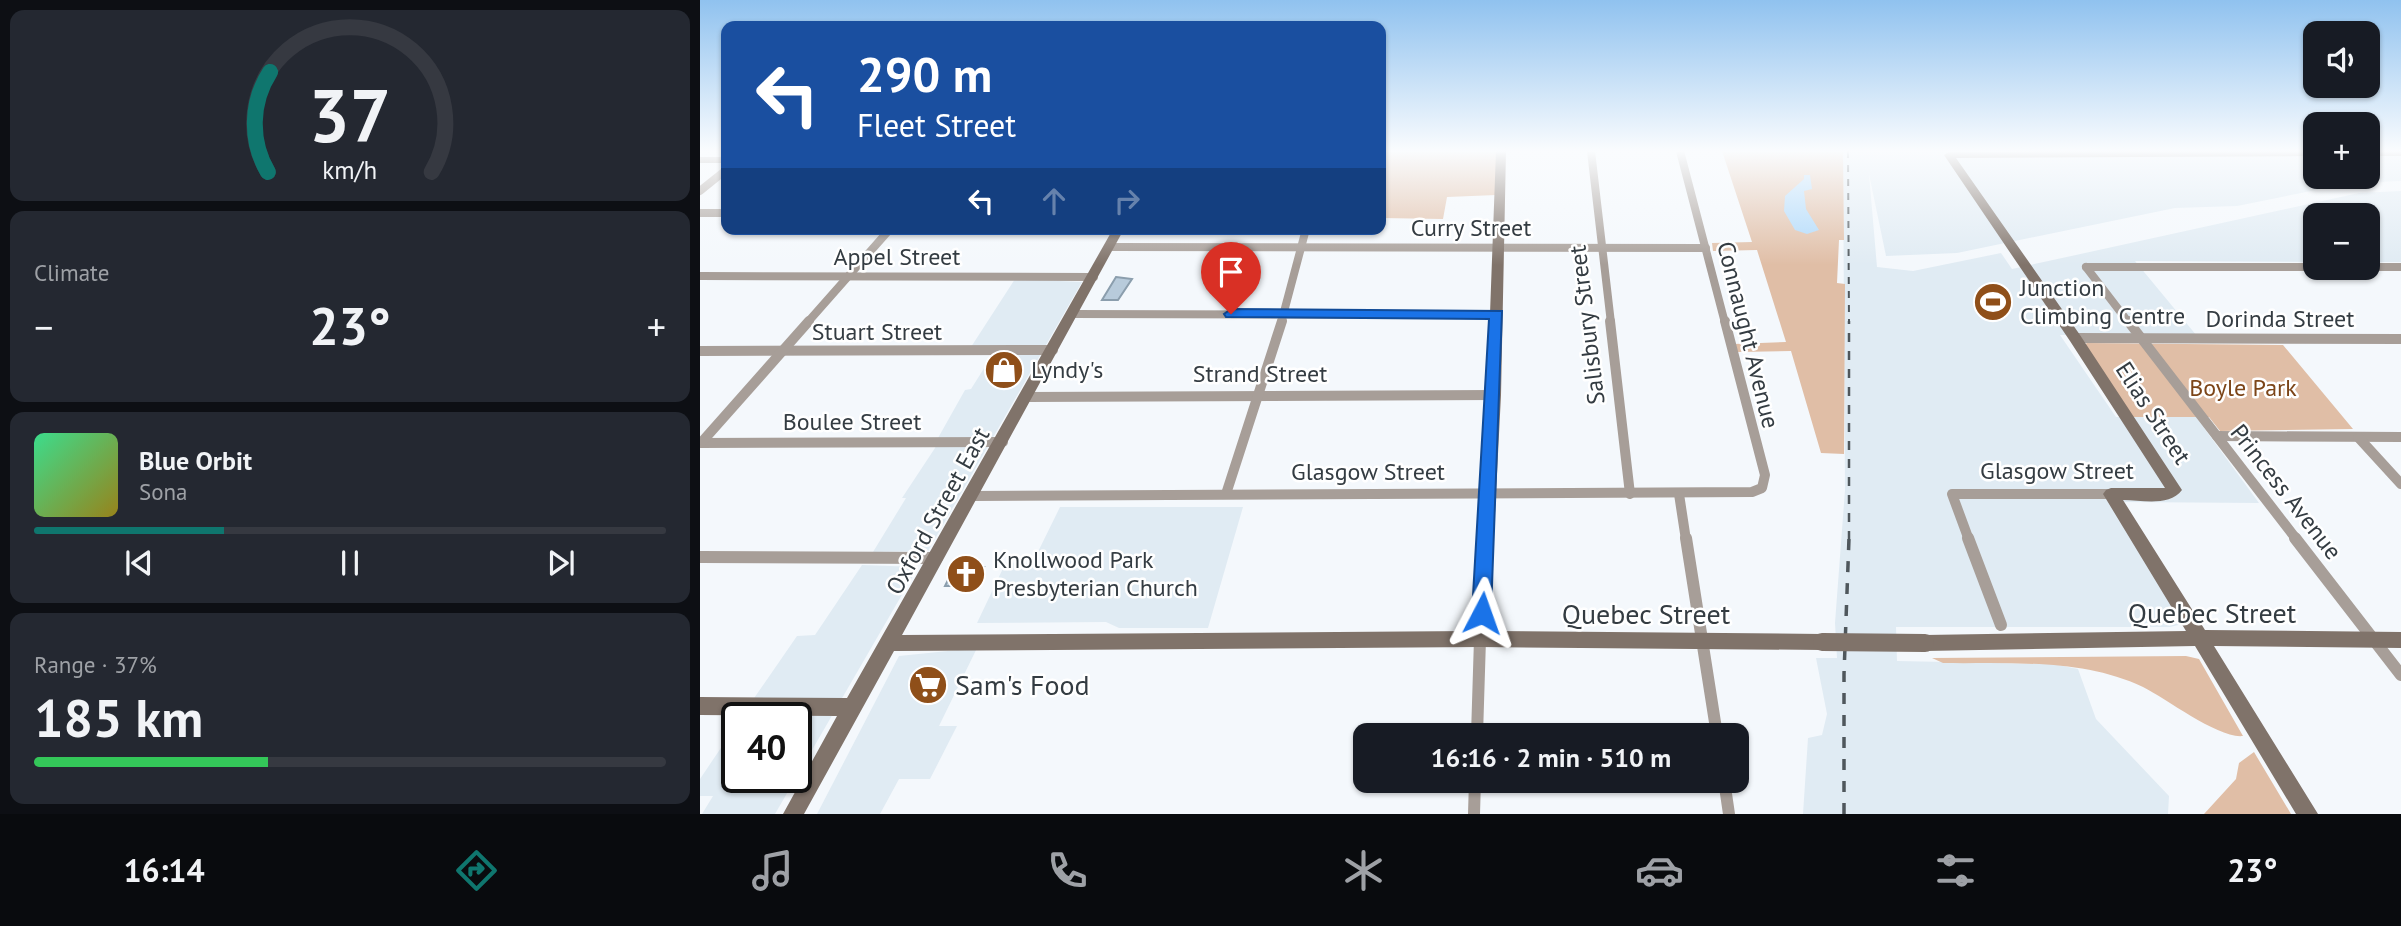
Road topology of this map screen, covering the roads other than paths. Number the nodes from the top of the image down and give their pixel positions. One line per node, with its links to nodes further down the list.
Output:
1 (1500, 189): 12 (street)
2 (1595, 189): 13 (street, Salisbury Street)
3 (1690, 189): 14 (street, Connaught Avenue)
4 (1972, 189): 24 (street, Elias Street)
5 (700, 213): 6 (street)
6 (721, 213)
7 (885, 235): 19 (street)
8 (1116, 235): 10 (street, Oxford Street East)
9 (1305, 235): 11 (street)
10 (1110, 247): 11 (street, Curry Street); 20 (street, Oxford Street East)
11 (1302, 247): 12 (street, Curry Street); 22 (street)
12 (1498, 248): 13 (street, Curry Street); 23 (street)
13 (1601, 248): 14 (street, Curry Street); 42 (street, Salisbury Street)
14 (1706, 248): 39 (street, Connaught Avenue)
15 (2303, 267): 25 (street, Princess Avenue)
16 (2380, 267): 17 (street)
17 (2401, 267)
18 (700, 276): 19 (street, Appel Street)
19 (848, 276): 20 (street, Appel Street); 29 (street)
20 (1094, 277): 21 (street, Oxford Street East)
21 (1073, 314): 22 (street); 27 (street, Oxford Street East)
22 (1284, 314): 23 (street); 30 (street)
23 (1497, 314): 31 (street)
24 (2075, 338): 25 (street, Dorinda Street); 40 (street, Elias Street)
25 (2140, 338): 26 (street, Dorinda Street); 33 (street, Princess Avenue)
26 (2401, 339)
27 (1053, 350): 29 (street, Stuart Street); 32 (street, Oxford Street East)
28 (700, 351): 29 (street, Stuart Street)
29 (783, 352): 37 (street)
30 (1258, 394): 31 (street, Strand Street); 32 (street, Strand Street); 41 (street)
31 (1494, 395): 45 (street)
32 (1027, 397): 36 (street, Oxford Street East)
33 (2217, 436): 34 (street); 52 (street, Princess Avenue)
34 (2358, 437): 35 (street); 38 (street)
35 (2401, 437)
36 (1003, 442): 37 (street, Boulee Street); 46 (street, Oxford Street East)
37 (700, 443)
38 (2401, 484)
39 (1762, 488): 43 (street, Glasgow Street)
40 (2174, 490): 44 (street, Glasgow Street)
41 (1226, 494): 45 (street, Glasgow Street); 46 (street, Glasgow Street)
42 (1630, 494): 43 (street, Glasgow Street); 45 (street, Glasgow Street)
43 (1679, 494): 54 (street)
44 (2111, 494): 49 (street, Glasgow Street); 50 (street)
45 (1489, 495): 51 (street)
46 (973, 496): 48 (street, Oxford Street East)
47 (700, 557): 48 (street)
48 (938, 558): 55 (street, Oxford Street East)
49 (2001, 625)
50 (2200, 638): 52 (street, Quebec Street); 54 (street, Quebec Street, bridge); 66 (street)
51 (1480, 639): 54 (street, Quebec Street); 55 (street, Quebec Street); 59 (street)
52 (2374, 640): 53 (street, Quebec Street); 56 (street, Princess Avenue)
53 (2401, 640)
54 (1702, 641): 60 (street)
55 (890, 643): 58 (street, Oxford Street East)
56 (2401, 675)
57 (700, 706): 58 (street)
58 (852, 707): 63 (street, Oxford Street East)
59 (1477, 723)
60 (1715, 723)
61 (1475, 793): 64 (street)
62 (1726, 793): 65 (street)
63 (793, 814)
64 (1474, 814)
65 (1729, 814)
66 (2308, 814)

